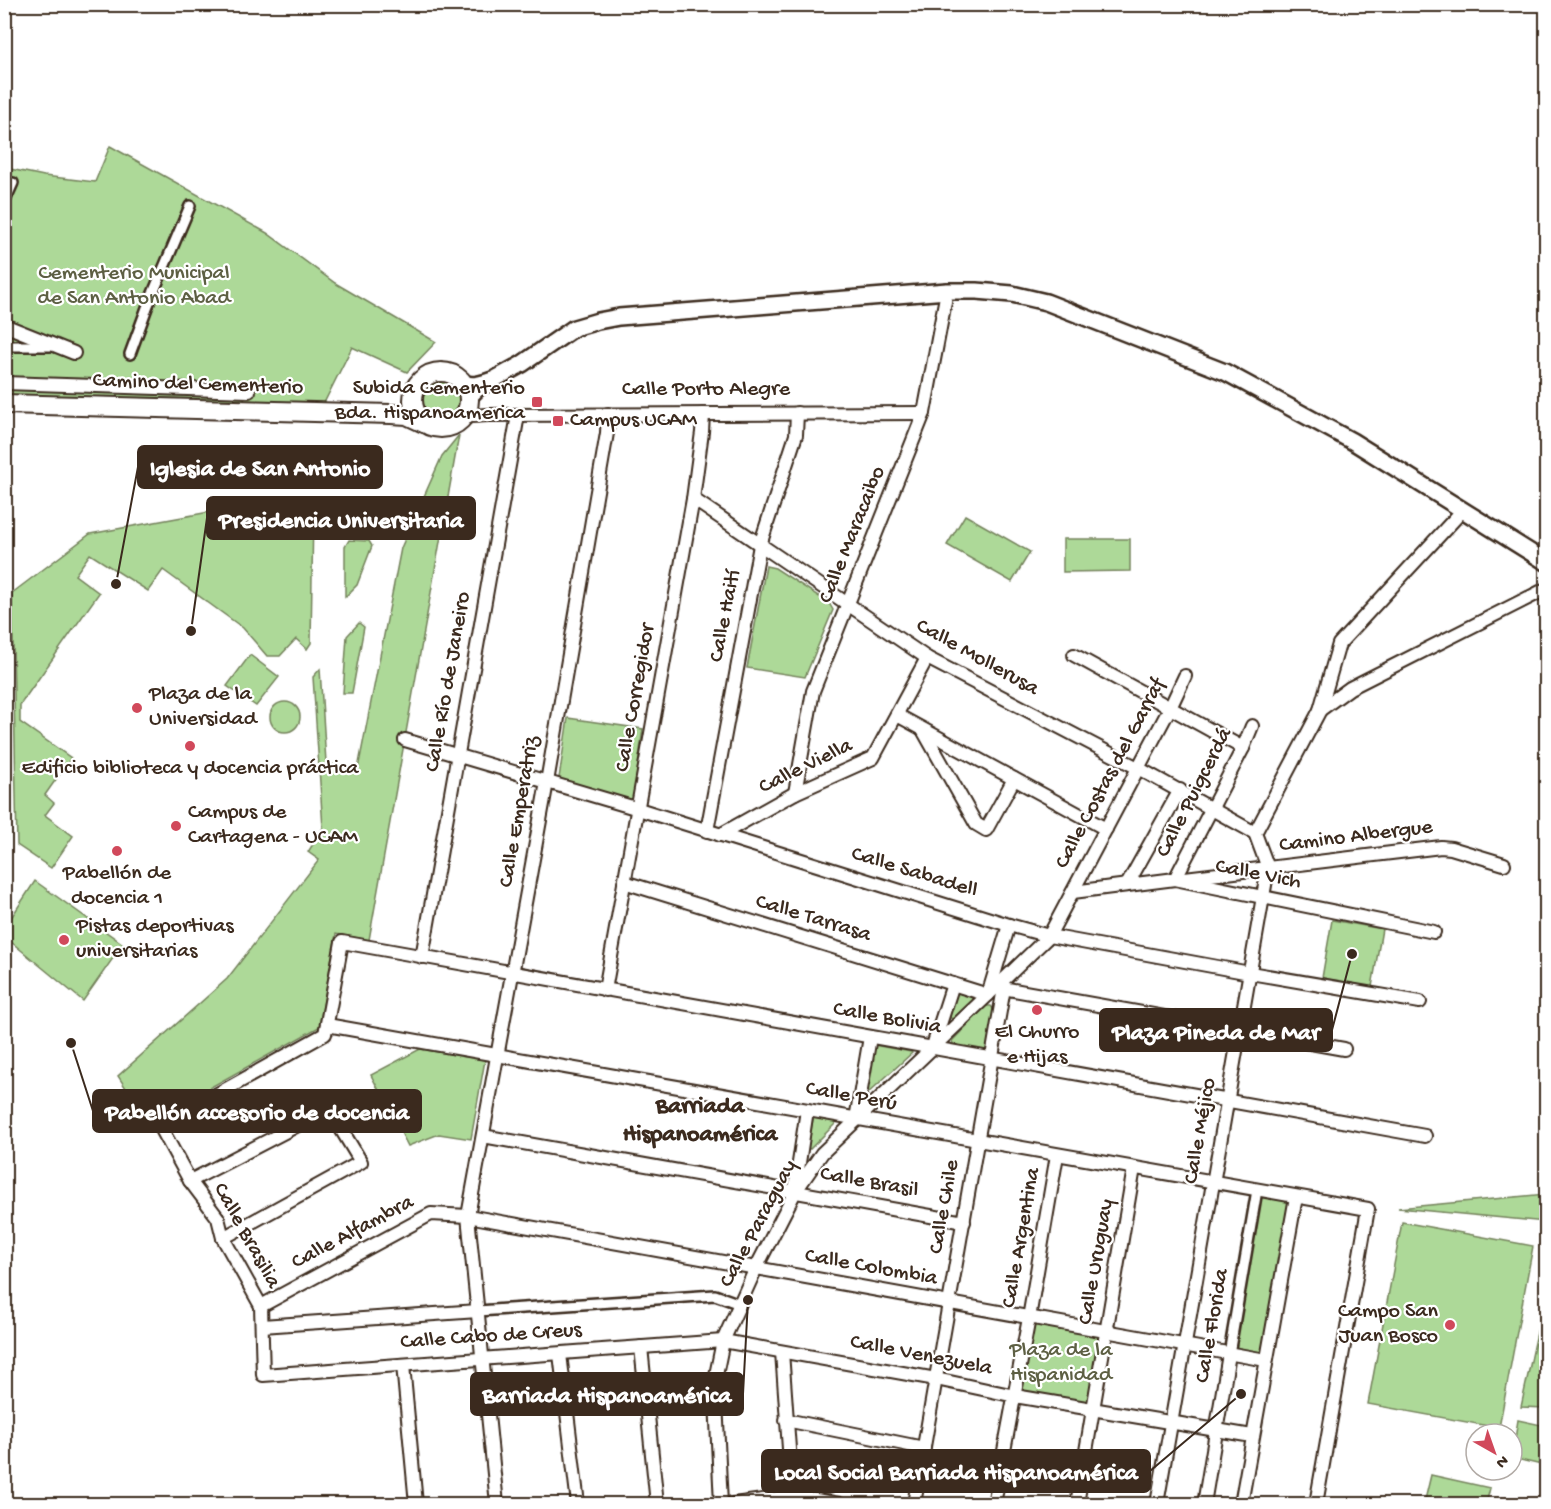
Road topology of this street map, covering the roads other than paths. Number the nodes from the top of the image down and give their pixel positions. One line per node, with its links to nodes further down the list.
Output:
1 (13, 183): 2 (street)
2 (4, 203)
3 (190, 206): 9 (street)
4 (947, 291): 13 (street); 16 (street, Calle Maracaibo); 23 (street)
5 (4, 325): 6 (street)
6 (55, 345): 7 (street); 8 (street)
7 (4, 346)
8 (74, 353)
9 (130, 354)
10 (4, 383): 11 (street)
11 (249, 391)
12 (412, 397): 13 (main road); 17 (main road); 21 (main road)
13 (466, 400): 20 (street, Calle Porto Alegre); 21 (main road)
14 (4, 404): 17 (main road, Camino del Cementerio)
15 (797, 413): 16 (street, Calle Porto Alegre); 19 (street, Calle Porto Alegre); 24 (street, Calle Haití)
16 (924, 413): 27 (street, Calle Maracaibo)
17 (391, 414): 21 (main road, Camino del Cementerio)
18 (608, 414): 19 (street, Calle Porto Alegre); 20 (street, Calle Porto Alegre); 41 (street, Calle Emperatriz)
19 (703, 414): 22 (street, Calle Corregidor)
20 (518, 415): 38 (street, Calle Río de Janeiro)
21 (424, 423)
22 (693, 499): 24 (street, Calle Mollerusa); 45 (street, Calle Corregidor)
23 (1462, 511): 25 (street); 32 (street)
24 (760, 545): 27 (street, Calle Mollerusa); 47 (street, Calle Haití)
25 (1546, 562)
26 (1546, 589): 32 (street)
27 (848, 605): 29 (street, Calle Mollerusa); 43 (street, Calle Maracaibo)
28 (1074, 655): 31 (street)
29 (927, 658): 33 (street, Calle Viella); 39 (street, Calle Mollerusa)
30 (1185, 676): 31 (street, Calle Costas del Garraf)
31 (1170, 708): 37 (street); 39 (street, Calle Costas del Garraf)
32 (1320, 710): 48 (street)
33 (897, 715): 35 (street); 43 (street, Calle Viella)
34 (1252, 726): 37 (street, Calle Puigcerdá)
35 (922, 729): 40 (street); 40 (street)
36 (405, 740): 38 (street, Calle Sabadell)
37 (1243, 748): 44 (street, Calle Puigcerdá)
38 (458, 754): 41 (street, Calle Sabadell); 60 (street, Calle Río de Janeiro)
39 (1138, 768): 42 (street, Calle Mollerusa); 46 (street, Calle Costas del Garraf)
40 (1014, 779): 46 (street)
41 (547, 782): 45 (street, Calle Sabadell); 61 (street, Calle Emperatriz)
42 (1180, 790): 44 (street, Calle Mollerusa); 54 (street)
43 (795, 793): 49 (street, Calle Viella)
44 (1212, 808): 48 (street, Calle Mollerusa); 52 (street, Calle Puigcerdá)
45 (637, 809): 47 (street, Calle Sabadell); 53 (street, Calle Corregidor)
46 (1106, 829): 55 (street, Calle Costas del Garraf)
47 (707, 831): 49 (street, Calle Sabadell)
48 (1255, 833): 51 (street)
49 (720, 835): 57 (street, Calle Sabadell)
50 (1504, 864): 51 (street, Camino Albergue)
51 (1268, 868): 52 (street, Camino Albergue); 56 (street, Calle Méjico)
52 (1175, 879): 54 (street, Calle Vich); 56 (street, Calle Vich)
53 (624, 882): 63 (street, Calle Tarrasa); 64 (street, Calle Corregidor)
54 (1127, 885): 55 (street, Calle Vich)
55 (1073, 892): 59 (street, Calle Paraguay)
56 (1263, 897): 58 (street, Calle Vich); 62 (street, Calle Méjico)
57 (1009, 925): 59 (street, Calle Sabadell); 65 (street)
58 (1434, 932)
59 (1048, 936): 62 (street, Calle Sabadell); 65 (street, Calle Paraguay)
60 (422, 957): 61 (street, Calle Bolivia); 67 (street, Calle Bolivia)
61 (512, 973): 64 (street, Calle Bolivia); 72 (street, Calle Emperatriz)
62 (1250, 973): 66 (street, Calle Sabadell); 68 (street, Calle Méjico)
63 (953, 984): 65 (street, Calle Tarrasa); 70 (street)
64 (605, 990): 69 (street, Calle Bolivia)
65 (996, 990): 68 (street, Calle Tarrasa); 70 (street, Calle Paraguay); 73 (street, Calle Chile)
66 (1420, 1002)
67 (327, 1025): 72 (street, Calle Perú); 82 (street, Calle Brasilia)
68 (1240, 1030): 71 (street, Calle Tarrasa); 74 (street, Calle Méjico)
69 (870, 1037): 70 (street, Calle Bolivia); 76 (street)
70 (933, 1048): 73 (street, Calle Bolivia); 76 (street, Calle Paraguay)
71 (1344, 1049)
72 (497, 1056): 75 (street, Calle Perú); 77 (street, Calle Emperatriz)
73 (992, 1059): 74 (street, Calle Bolivia); 79 (street, Calle Chile)
74 (1227, 1101): 78 (street, Calle Bolivia); 83 (street, Calle Méjico)
75 (807, 1110): 76 (street, Calle Perú); 85 (street)
76 (856, 1119): 79 (street, Calle Perú); 85 (street, Calle Paraguay)
77 (483, 1136): 85 (street, Calle Brasil); 87 (street, Calle Emperatriz)
78 (1425, 1136)
79 (978, 1141): 80 (street, Calle Perú); 88 (street, Calle Chile)
80 (1057, 1155): 81 (street, Calle Perú); 95 (street, Calle Argentina)
81 (1134, 1168): 83 (street, Calle Perú); 97 (street, Calle Uruguay)
82 (190, 1181): 89 (street, Calle Brasilia); 89 (street)
83 (1213, 1182): 84 (street, Calle Perú); 99 (street, Calle Méjico)
84 (1257, 1190): 86 (street, Calle Perú); 103 (street, Calle Florida)
85 (795, 1192): 88 (street, Calle Brasil); 90 (street, Calle Paraguay)
86 (1296, 1197): 105 (street); 130 (street, Calle Perú)
87 (468, 1216): 90 (street, Calle Colombia); 93 (street, Calle Alfambra); 94 (street, Calle Emperatriz)
88 (964, 1222): 91 (street, Calle Chile)
89 (223, 1239): 93 (street, Calle Brasilia)
90 (756, 1268): 91 (street, Calle Colombia); 92 (street, Calle Paraguay)
91 (950, 1303): 95 (street, Calle Colombia); 108 (street, Calle Chile)
92 (740, 1304): 94 (street); 98 (street, Calle Paraguay)
93 (261, 1306): 96 (street, Calle Brasilia)
94 (478, 1311): 96 (street); 104 (street, Calle Emperatriz)
95 (1029, 1318): 97 (street, Calle Colombia); 109 (street, Calle Argentina)
96 (262, 1326): 107 (street, Calle Brasilia)
97 (1106, 1332): 99 (street, Calle Colombia); 110 (street, Calle Uruguay)
98 (723, 1341): 100 (street, Calle Cabo de Creus); 101 (street, Calle Venezuela); 121 (street, Calle Paraguay)
99 (1184, 1346): 103 (street, Calle Colombia); 112 (street, Calle Méjico)
100 (641, 1347): 102 (street, Calle Cabo de Creus); 120 (street)
101 (782, 1352): 108 (street, Calle Venezuela); 111 (street)
102 (560, 1354): 104 (street, Calle Cabo de Creus); 119 (street)
103 (1229, 1354): 105 (street, Calle Colombia); 113 (street, Calle Florida)
104 (483, 1359): 106 (street, Calle Cabo de Creus); 118 (street, Calle Emperatriz)
105 (1266, 1360): 114 (street)
106 (403, 1365): 107 (street, Calle Cabo de Creus); 117 (street)
107 (263, 1375)
108 (936, 1379): 109 (street, Calle Venezuela); 115 (street, Calle Chile)
109 (1015, 1396): 110 (street, Calle Venezuela); 125 (street, Calle Argentina)
110 (1093, 1409): 112 (street, Calle Venezuela); 126 (street, Calle Uruguay)
111 (786, 1420): 115 (street); 116 (street)
112 (1171, 1422): 113 (street, Calle Venezuela); 127 (street, Calle Méjico)
113 (1216, 1430): 114 (street, Calle Venezuela); 128 (street, Calle Florida)
114 (1252, 1436): 129 (street)
115 (924, 1448): 124 (street, Calle Chile)
116 (792, 1500): 122 (street); 123 (street)
117 (416, 1504)
118 (497, 1504)
119 (578, 1504)
120 (657, 1504)
121 (722, 1504)
122 (734, 1504)
123 (839, 1504)
124 (914, 1504)
125 (994, 1504)
126 (1077, 1504)
127 (1156, 1504)
128 (1204, 1504)
129 (1241, 1504)
130 (1316, 1504)

